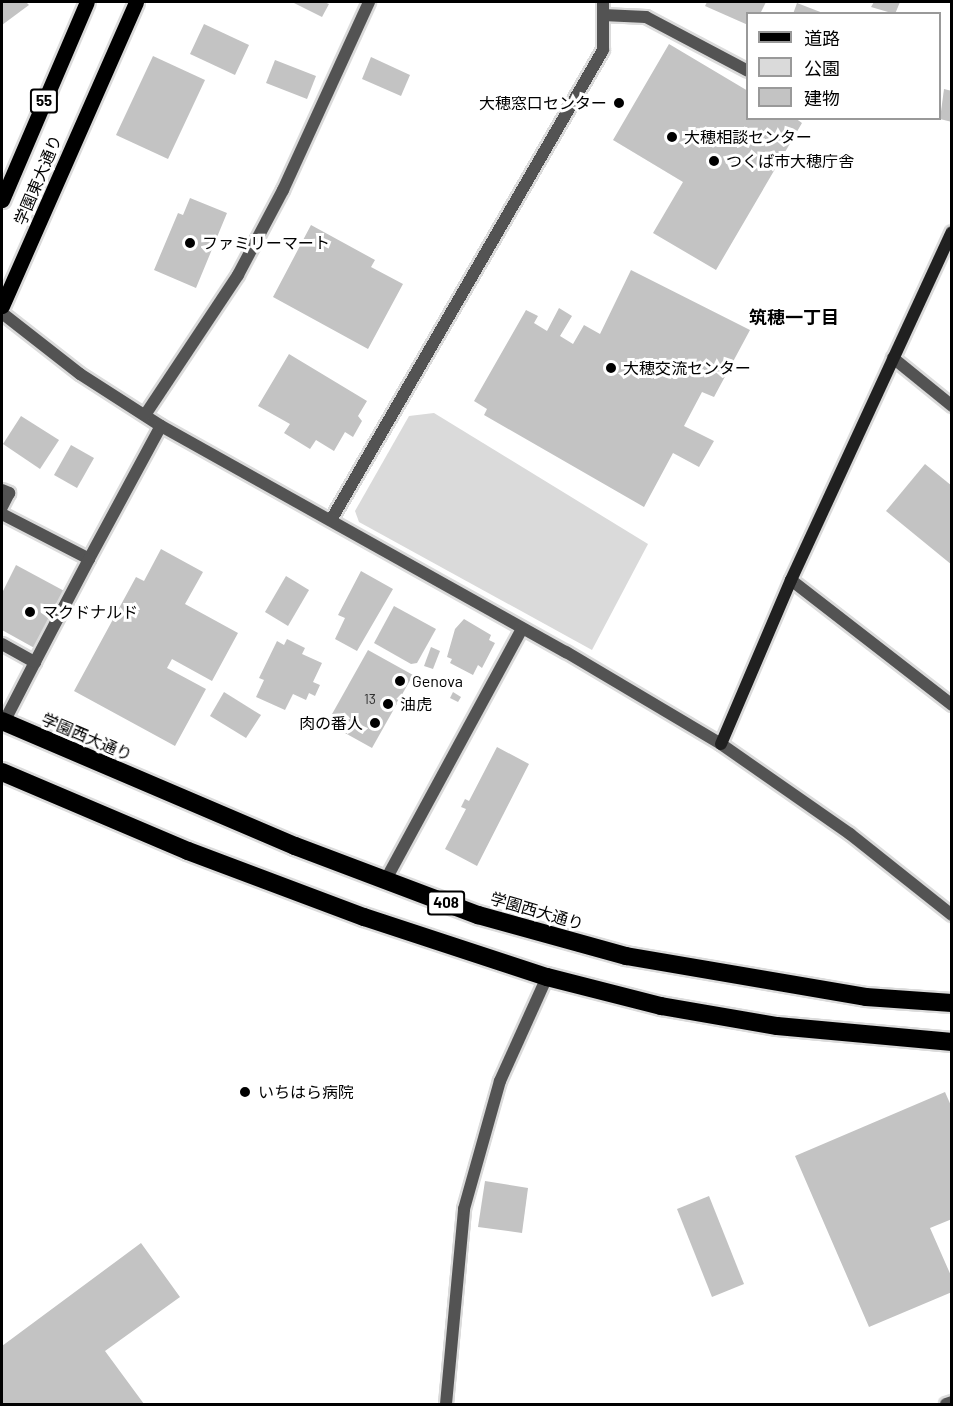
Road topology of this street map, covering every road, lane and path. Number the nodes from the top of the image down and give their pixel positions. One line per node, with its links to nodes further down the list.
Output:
1 (87, 2): 7 (main road, 学園東大通り / 55)
2 (136, 2): 9 (main road, 学園東大通り / 55)
3 (369, 2): 13 (street)
4 (603, 2): 5 (street)
5 (603, 15): 6 (street); 18 (street)
6 (746, 70)
7 (2, 200)
8 (951, 232): 11 (street)
9 (2, 306)
10 (2, 313): 13 (street)
11 (893, 358): 12 (street); 20 (street)
12 (951, 406)
13 (145, 415): 14 (street)
14 (161, 426): 18 (street); 19 (street)
15 (2, 489): 16 (street)
16 (2, 507)
17 (2, 514): 19 (street)
18 (331, 520): 21 (street)
19 (89, 560): 23 (street)
20 (791, 580): 24 (street); 26 (street)
21 (522, 629): 26 (street); 28 (street)
22 (2, 644): 23 (street)
23 (35, 662): 25 (street)
24 (951, 705)
25 (2, 722): 28 (highway, 学園西大通り / 408)
26 (721, 744): 29 (street)
27 (2, 772): 30 (highway, 408)
28 (385, 881): 31 (highway, 学園西大通り / 408)
29 (950, 910)
30 (547, 976): 32 (highway, 408); 34 (street)
31 (951, 1004)
32 (951, 1042)
33 (951, 1402): 35 (street)
34 (446, 1404)
35 (946, 1404)

